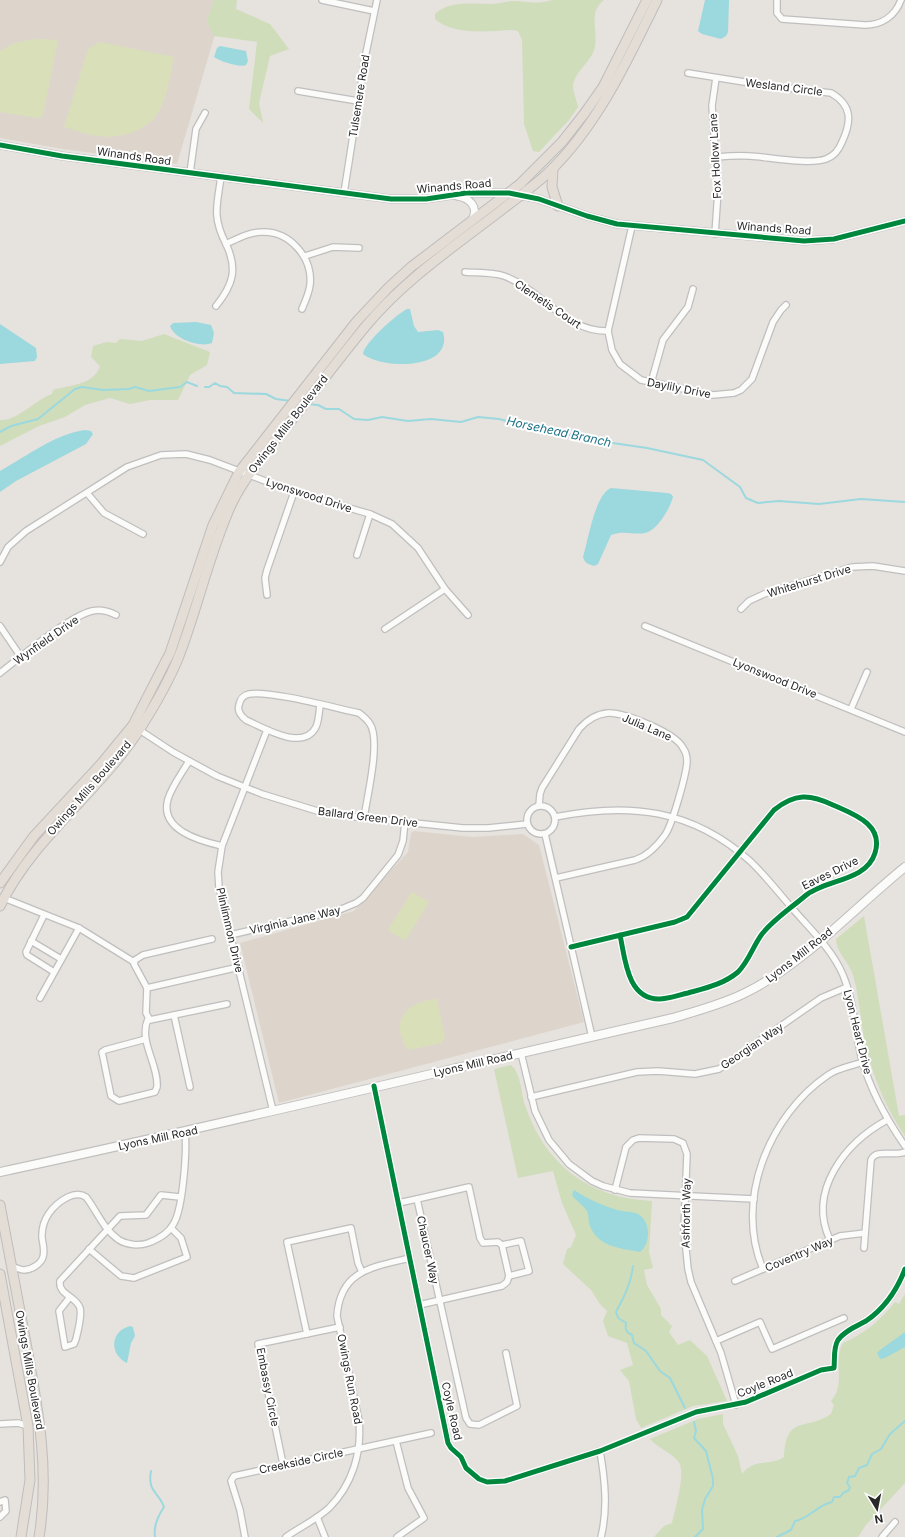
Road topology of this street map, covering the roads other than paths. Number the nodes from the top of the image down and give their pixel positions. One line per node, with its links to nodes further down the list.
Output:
1 (322, 0): 7 (street)
2 (377, 0): 7 (street, Tulsemere Road)
3 (647, 0): 19 (main road, Owings Mills Boulevard)
4 (658, 0): 15 (main road, Owings Mills Boulevard)
5 (777, 0): 6 (street)
6 (901, 0)
7 (374, 11): 11 (street, Tulsemere Road)
8 (688, 73): 9 (street, Wesland Circle)
9 (716, 78): 14 (street, Fox Hollow Lane); 14 (street, Wesland Circle)
10 (298, 91): 11 (street)
11 (358, 101): 18 (street, Tulsemere Road)
12 (205, 113): 16 (street)
13 (0, 145): 16 (street, Winands Road)
14 (716, 157): 26 (street, Fox Hollow Lane)
15 (553, 167): 21 (main road, Owings Mills Boulevard); 22 (main road)
16 (190, 173): 17 (street, Winands Road)
17 (221, 177): 18 (street, Winands Road); 27 (street)
18 (344, 193): 20 (street, Winands Road)
19 (509, 193): 20 (street, Winands Road); 21 (street, Winands Road); 24 (main road, Owings Mills Boulevard)
20 (453, 195): 24 (street)
21 (520, 195): 22 (street, Winands Road); 37 (main road, Owings Mills Boulevard)
22 (558, 206): 25 (street, Winands Road)
23 (905, 221): 26 (street, Winands Road)
24 (471, 222): 37 (main road, Owings Mills Boulevard)
25 (632, 226): 26 (street, Winands Road); 35 (street, Daylily Drive)
26 (715, 234)
27 (226, 244): 29 (street); 33 (street)
28 (359, 248): 29 (street)
29 (304, 256): 34 (street)
30 (465, 272): 35 (street, Clemetis Court)
31 (693, 289): 36 (street)
32 (786, 305): 36 (street, Daylily Drive)
33 (216, 306)
34 (302, 309)
35 (608, 331): 36 (street, Daylily Drive)
36 (651, 383)
37 (244, 473): 38 (street, Lyonswood Drive); 39 (street, Lyonswood Drive); 58 (main road, Owings Mills Boulevard)
38 (294, 492): 40 (street, Lyonswood Drive); 46 (street)
39 (87, 493): 41 (street); 43 (street, Lyonswood Drive)
40 (370, 514): 42 (street); 45 (street, Lyonswood Drive)
41 (143, 534)
42 (357, 555)
43 (0, 562)
44 (905, 571): 47 (street, Whitehurst Drive)
45 (445, 589): 49 (street, Lyonswood Drive); 52 (street)
46 (267, 595)
47 (741, 609)
48 (116, 615): 53 (street, Wynfield Drive)
49 (468, 615)
50 (0, 626): 53 (street)
51 (644, 626): 57 (street, Lyonswood Drive)
52 (385, 629)
53 (21, 657): 55 (street, Wynfield Drive)
54 (867, 672): 57 (street)
55 (0, 673)
56 (320, 705): 59 (street); 59 (street); 66 (street)
57 (851, 709): 60 (street, Lyonswood Drive)
58 (136, 727): 61 (street, Ballard Green Drive); 74 (main road, Owings Mills Boulevard); 75 (main road, Owings Mills Boulevard)
59 (267, 730): 62 (street, Plinlimmon Drive)
60 (905, 732)
61 (189, 761): 62 (street, Ballard Green Drive); 70 (street)
62 (245, 787): 66 (street, Ballard Green Drive); 70 (street, Plinlimmon Drive)
63 (539, 805): 64 (street); 65 (street, Julia Lane); 68 (street)
64 (555, 817): 65 (street); 69 (street)
65 (672, 817): 71 (street); 73 (street, Julia Lane)
66 (364, 818): 67 (street, Ballard Green Drive)
67 (405, 821): 68 (street, Ballard Green Drive); 79 (street, Virginia Jane Way)
68 (527, 824): 69 (street)
69 (545, 834): 73 (street)
70 (222, 846): 79 (street, Plinlimmon Drive)
71 (740, 853): 76 (street); 76 (street, Eaves Drive); 80 (street, Eaves Drive)
72 (905, 867): 82 (main road, Lyons Mill Road)
73 (556, 878): 84 (street)
74 (0, 883)
75 (2, 902): 77 (street)
76 (792, 908): 80 (street, Eaves Drive); 82 (street)
77 (44, 915): 78 (street); 83 (street)
78 (79, 928): 85 (street); 86 (street)
79 (230, 935): 87 (street, Plinlimmon Drive)
80 (620, 935): 84 (street, Eaves Drive)
81 (212, 939): 86 (street)
82 (820, 940): 89 (street, Lyon Heart Drive); 95 (main road, Lyons Mill Road)
83 (31, 941): 85 (street); 88 (street)
84 (571, 947): 95 (street)
85 (61, 960): 88 (street)
86 (134, 962): 90 (street)
87 (238, 967): 90 (street); 102 (street, Plinlimmon Drive)
88 (54, 972): 91 (street)
89 (847, 987): 98 (street, Lyon Heart Drive); 101 (street, Georgian Way)
90 (147, 988): 94 (street)
91 (40, 998)
92 (227, 1004): 93 (street)
93 (174, 1015): 94 (street); 100 (street)
94 (148, 1019): 96 (street)
95 (592, 1037): 97 (main road, Lyons Mill Road)
96 (146, 1039): 96 (street)
97 (521, 1053): 99 (main road, Lyons Mill Road); 101 (street)
98 (863, 1062): 103 (street, Lyon Heart Drive); 112 (street)
99 (374, 1086): 102 (main road, Lyons Mill Road); 113 (street, Coyle Road)
100 (190, 1087)
101 (532, 1097): 108 (street)
102 (273, 1111): 104 (main road, Lyons Mill Road)
103 (887, 1120): 105 (street, Lyon Heart Drive); 118 (street)
104 (185, 1132): 107 (main road, Lyons Mill Road); 109 (street)
105 (905, 1146)
106 (905, 1152): 117 (street)
107 (0, 1172)
108 (615, 1190): 110 (street); 110 (street, Ashforth Way)
109 (180, 1196): 115 (street); 116 (street)
110 (685, 1196): 112 (street); 136 (street, Ashforth Way)
111 (417, 1199): 113 (street); 119 (street); 131 (street, Chaucer Way)
112 (754, 1199): 124 (street)
113 (398, 1203): 122 (street, Coyle Road)
114 (0, 1205): 123 (main road, Owings Mills Boulevard)
115 (171, 1228): 116 (street); 120 (street)
116 (108, 1229): 120 (street); 123 (street)
117 (865, 1234): 118 (street, Coventry Way); 121 (street)
118 (830, 1240): 124 (street, Coventry Way)
119 (502, 1245): 128 (street); 128 (street)
120 (89, 1248): 130 (street)
121 (864, 1248)
122 (410, 1258): 126 (street, Owings Run Road); 132 (street, Coyle Road)
123 (12, 1267): 151 (main road, Owings Mills Boulevard)
124 (763, 1269): 129 (street, Coventry Way)
125 (905, 1270): 138 (street, Coyle Road)
126 (362, 1272): 134 (street, Owings Run Road); 135 (street)
127 (0, 1274): 140 (main road, Owings Mills Boulevard)
128 (509, 1276): 131 (street)
129 (735, 1281)
130 (70, 1297): 130 (street)
131 (440, 1301): 132 (street); 137 (street, Chaucer Way)
132 (419, 1305): 144 (street, Coyle Road)
133 (844, 1318): 136 (street)
134 (340, 1327): 135 (street, Embassy Circle); 143 (street, Owings Run Road)
135 (306, 1334): 145 (street, Embassy Circle)
136 (716, 1341): 138 (street, Ashforth Way)
137 (506, 1353)
138 (736, 1405): 144 (street, Coyle Road)
139 (0, 1424): 140 (street)
140 (28, 1426): 150 (main road, Owings Mills Boulevard)
141 (430, 1433): 142 (street, Creekside Circle)
142 (396, 1441): 143 (street, Creekside Circle); 155 (street)
143 (359, 1448): 145 (street, Creekside Circle); 148 (street, Owings Run Road)
144 (600, 1451): 156 (street)
145 (283, 1464): 152 (street, Creekside Circle)
146 (0, 1502): 147 (street)
147 (0, 1517)
148 (317, 1517): 153 (street, Owings Run Road); 154 (street)
149 (895, 1522): 157 (street)
150 (21, 1537)
151 (39, 1537)
152 (245, 1537)
153 (286, 1537)
154 (326, 1537)
155 (397, 1537)
156 (601, 1537)
157 (882, 1537)

